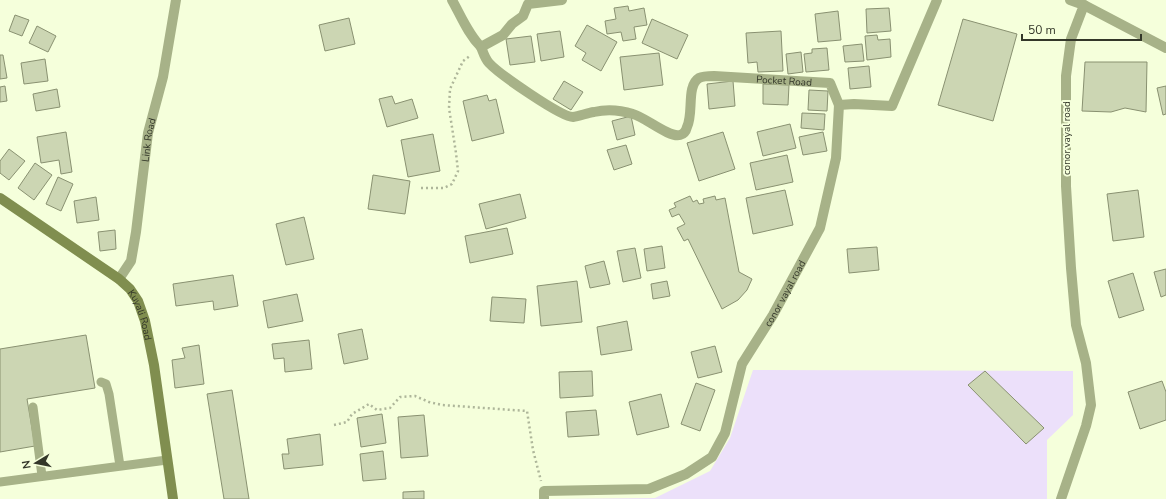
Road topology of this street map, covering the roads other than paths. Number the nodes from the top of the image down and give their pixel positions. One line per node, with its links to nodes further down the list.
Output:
1 (176, 0): 11 (street, Link Road)
2 (452, 0): 7 (street)
3 (562, 0): 7 (street)
4 (937, 0): 9 (street)
5 (1070, 0): 6 (street)
6 (1084, 5): 8 (street); 20 (street, conor vayal road)
7 (481, 47): 9 (street, Pocket Road)
8 (1166, 48)
9 (839, 105): 18 (street, conor vayal road)
10 (0, 198): 11 (main road, Kuyali Road)
11 (119, 279): 14 (main road, Kuyali Road)
12 (101, 382): 15 (lane)
13 (33, 407): 16 (lane)
14 (167, 460): 15 (lane); 19 (main road, Kuyali Road)
15 (120, 466): 16 (lane)
16 (42, 476): 17 (lane)
17 (0, 482)
18 (544, 495)
19 (173, 499)
20 (1060, 499)

